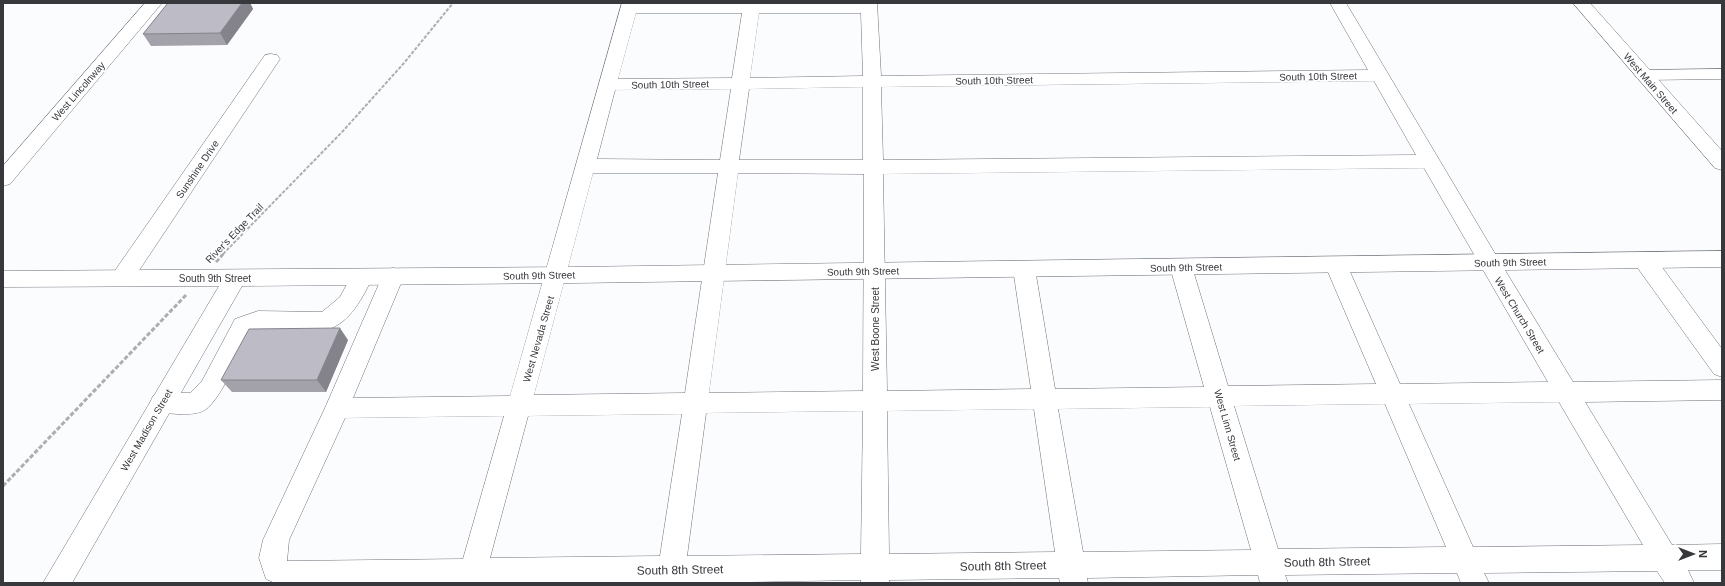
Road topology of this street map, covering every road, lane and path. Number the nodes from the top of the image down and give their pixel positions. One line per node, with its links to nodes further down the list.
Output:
1 (154, 3): 20 (street, West Lincolnway)
2 (453, 3): 33 (path, River's Edge Trail)
3 (1338, 3): 10 (street, West Church Street)
4 (1581, 3): 11 (street, West Main Street)
5 (629, 5): 7 (street); 14 (street, West Nevada Street)
6 (869, 5): 7 (street); 12 (street, West Boone Street)
7 (752, 8): 13 (street)
8 (271, 59): 32 (street, Sunshine Drive)
9 (1722, 74): 11 (street)
10 (1380, 75): 12 (street, South 10th Street); 15 (street, West Church Street)
11 (1644, 75): 16 (street, West Main Street)
12 (872, 81): 13 (street, South 10th Street); 19 (street, West Boone Street)
13 (740, 83): 14 (street, South 10th Street); 18 (street)
14 (608, 85): 17 (street, West Nevada Street)
15 (1430, 161): 19 (street); 23 (street, West Church Street)
16 (1722, 163)
17 (586, 166): 18 (street); 29 (street, West Nevada Street)
18 (728, 166): 19 (street); 28 (street)
19 (873, 167): 27 (street, West Boone Street)
20 (3, 179)
21 (1645, 260): 22 (street, South 9th Street); 23 (street, South 9th Street); 36 (street)
22 (1722, 260)
23 (1488, 262): 24 (street, South 9th Street); 38 (street, West Church Street)
24 (1336, 265): 25 (street, South 9th Street); 39 (street)
25 (1181, 267): 26 (street, South 9th Street); 40 (street, West Linn Street)
26 (1024, 269): 27 (street, South 9th Street); 41 (street)
27 (875, 271): 28 (street, South 9th Street); 42 (street, West Boone Street)
28 (713, 273): 29 (street, South 9th Street); 44 (street)
29 (556, 275): 30 (street, South 9th Street); 45 (street, West Nevada Street)
30 (394, 276): 31 (street, South 9th Street); 46 (street)
31 (362, 277): 34 (street, South 9th Street); 43 (street)
32 (122, 278): 33 (street, South 9th Street); 35 (street, South 9th Street)
33 (202, 278): 34 (street, South 9th Street); 47 (path, River's Edge Trail)
34 (235, 278): 43 (street, West Madison Street)
35 (3, 279)
36 (1722, 367)
37 (1722, 390): 38 (street)
38 (1566, 392): 39 (street); 49 (street, West Church Street)
39 (1392, 394): 40 (street); 50 (street)
40 (1219, 396): 41 (street); 51 (street, West Linn Street)
41 (1045, 399): 42 (street); 52 (street)
42 (875, 401): 44 (street); 53 (street, West Boone Street)
43 (162, 403): 56 (street, West Madison Street)
44 (695, 403): 45 (street); 54 (street)
45 (519, 406): 46 (street); 55 (street, West Nevada Street)
46 (337, 408): 55 (street, South 8th Street)
47 (3, 486)
48 (1722, 557): 49 (street, South 8th Street)
49 (1666, 558): 50 (street, South 8th Street); 57 (street, West Church Street)
50 (1470, 572): 51 (street, South 8th Street)
51 (1271, 573): 52 (street, South 8th Street)
52 (1073, 574): 53 (street, South 8th Street)
53 (875, 575): 54 (street, South 8th Street)
54 (671, 576): 55 (street, South 8th Street)
55 (471, 578)
56 (58, 583)
57 (1680, 583)

